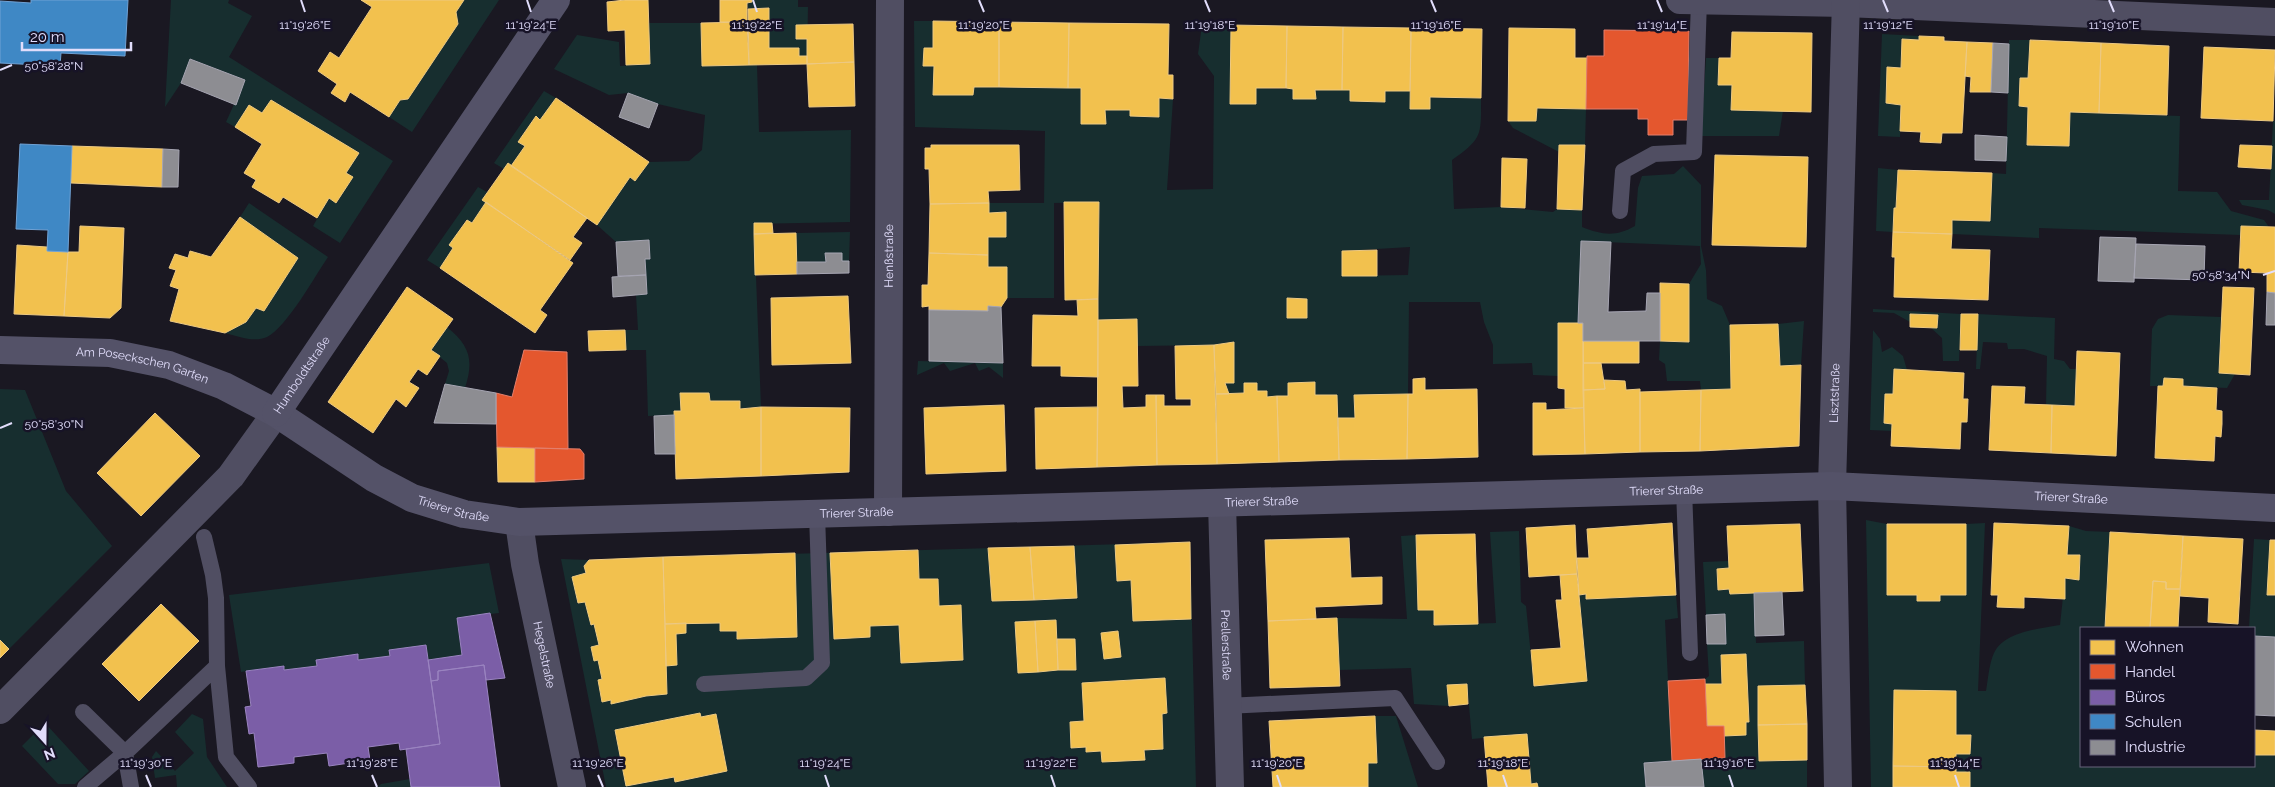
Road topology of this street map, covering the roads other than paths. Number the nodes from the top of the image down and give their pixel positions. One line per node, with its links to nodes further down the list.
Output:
1 (556, 0): 9 (street, Humboldtstraße)
2 (890, 0): 14 (street, Henßstraße)
3 (1680, 0): 4 (street)
4 (1699, 0): 5 (street); 7 (lane)
5 (1846, 1): 6 (street); 10 (street, Lisztstraße)
6 (2275, 22)
7 (1620, 211)
8 (0, 350): 9 (street, Am Poseckschen Garten)
9 (276, 413): 16 (street, Trierer Straße); 22 (street, Humboldtstraße)
10 (1832, 486): 11 (street, Trierer Straße); 13 (street, Trierer Straße); 31 (street, Lisztstraße)
11 (1684, 489): 12 (street, Trierer Straße); 18 (lane)
12 (1222, 503): 14 (street, Trierer Straße); 21 (street, Prellerstraße)
13 (2275, 508)
14 (888, 512): 15 (street, Trierer Straße)
15 (817, 514): 16 (street, Trierer Straße); 20 (lane)
16 (519, 522): 29 (street, Hegelstraße)
17 (204, 537): 19 (lane)
18 (1690, 653)
19 (217, 666): 24 (lane); 28 (lane)
20 (704, 684)
21 (1226, 706): 25 (lane); 30 (street, Prellerstraße)
22 (0, 710)
23 (83, 712): 24 (lane)
24 (125, 753): 26 (lane); 27 (lane)
25 (1437, 762)
26 (85, 787)
27 (131, 787)
28 (249, 787)
29 (572, 787)
30 (1230, 787)
31 (1838, 787)

